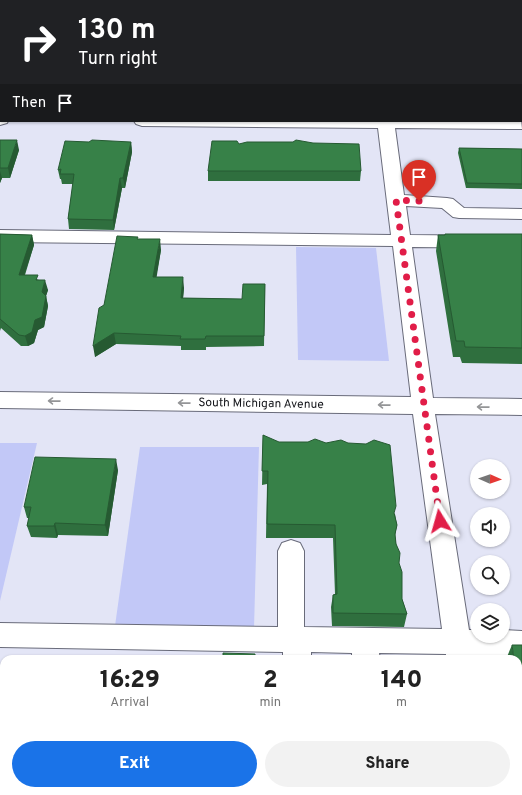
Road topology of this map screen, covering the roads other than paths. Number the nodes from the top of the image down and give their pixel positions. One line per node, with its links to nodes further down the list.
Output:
1 (330, 122): 2 (street)
2 (386, 123): 3 (street); 4 (street)
3 (522, 124)
4 (396, 200): 5 (street); 7 (street)
5 (522, 214)
6 (0, 236): 7 (street)
7 (402, 240): 8 (street); 10 (street)
8 (522, 242)
9 (0, 400): 10 (street, South Michigan Avenue, one-way to 9)
10 (423, 406): 11 (street, South Michigan Avenue, one-way to 10); 17 (street)
11 (522, 407)
12 (291, 551): 15 (street)
13 (0, 634): 15 (street)
14 (522, 643): 17 (street)
15 (295, 646): 16 (street)
16 (365, 650): 17 (street)
17 (459, 651)

